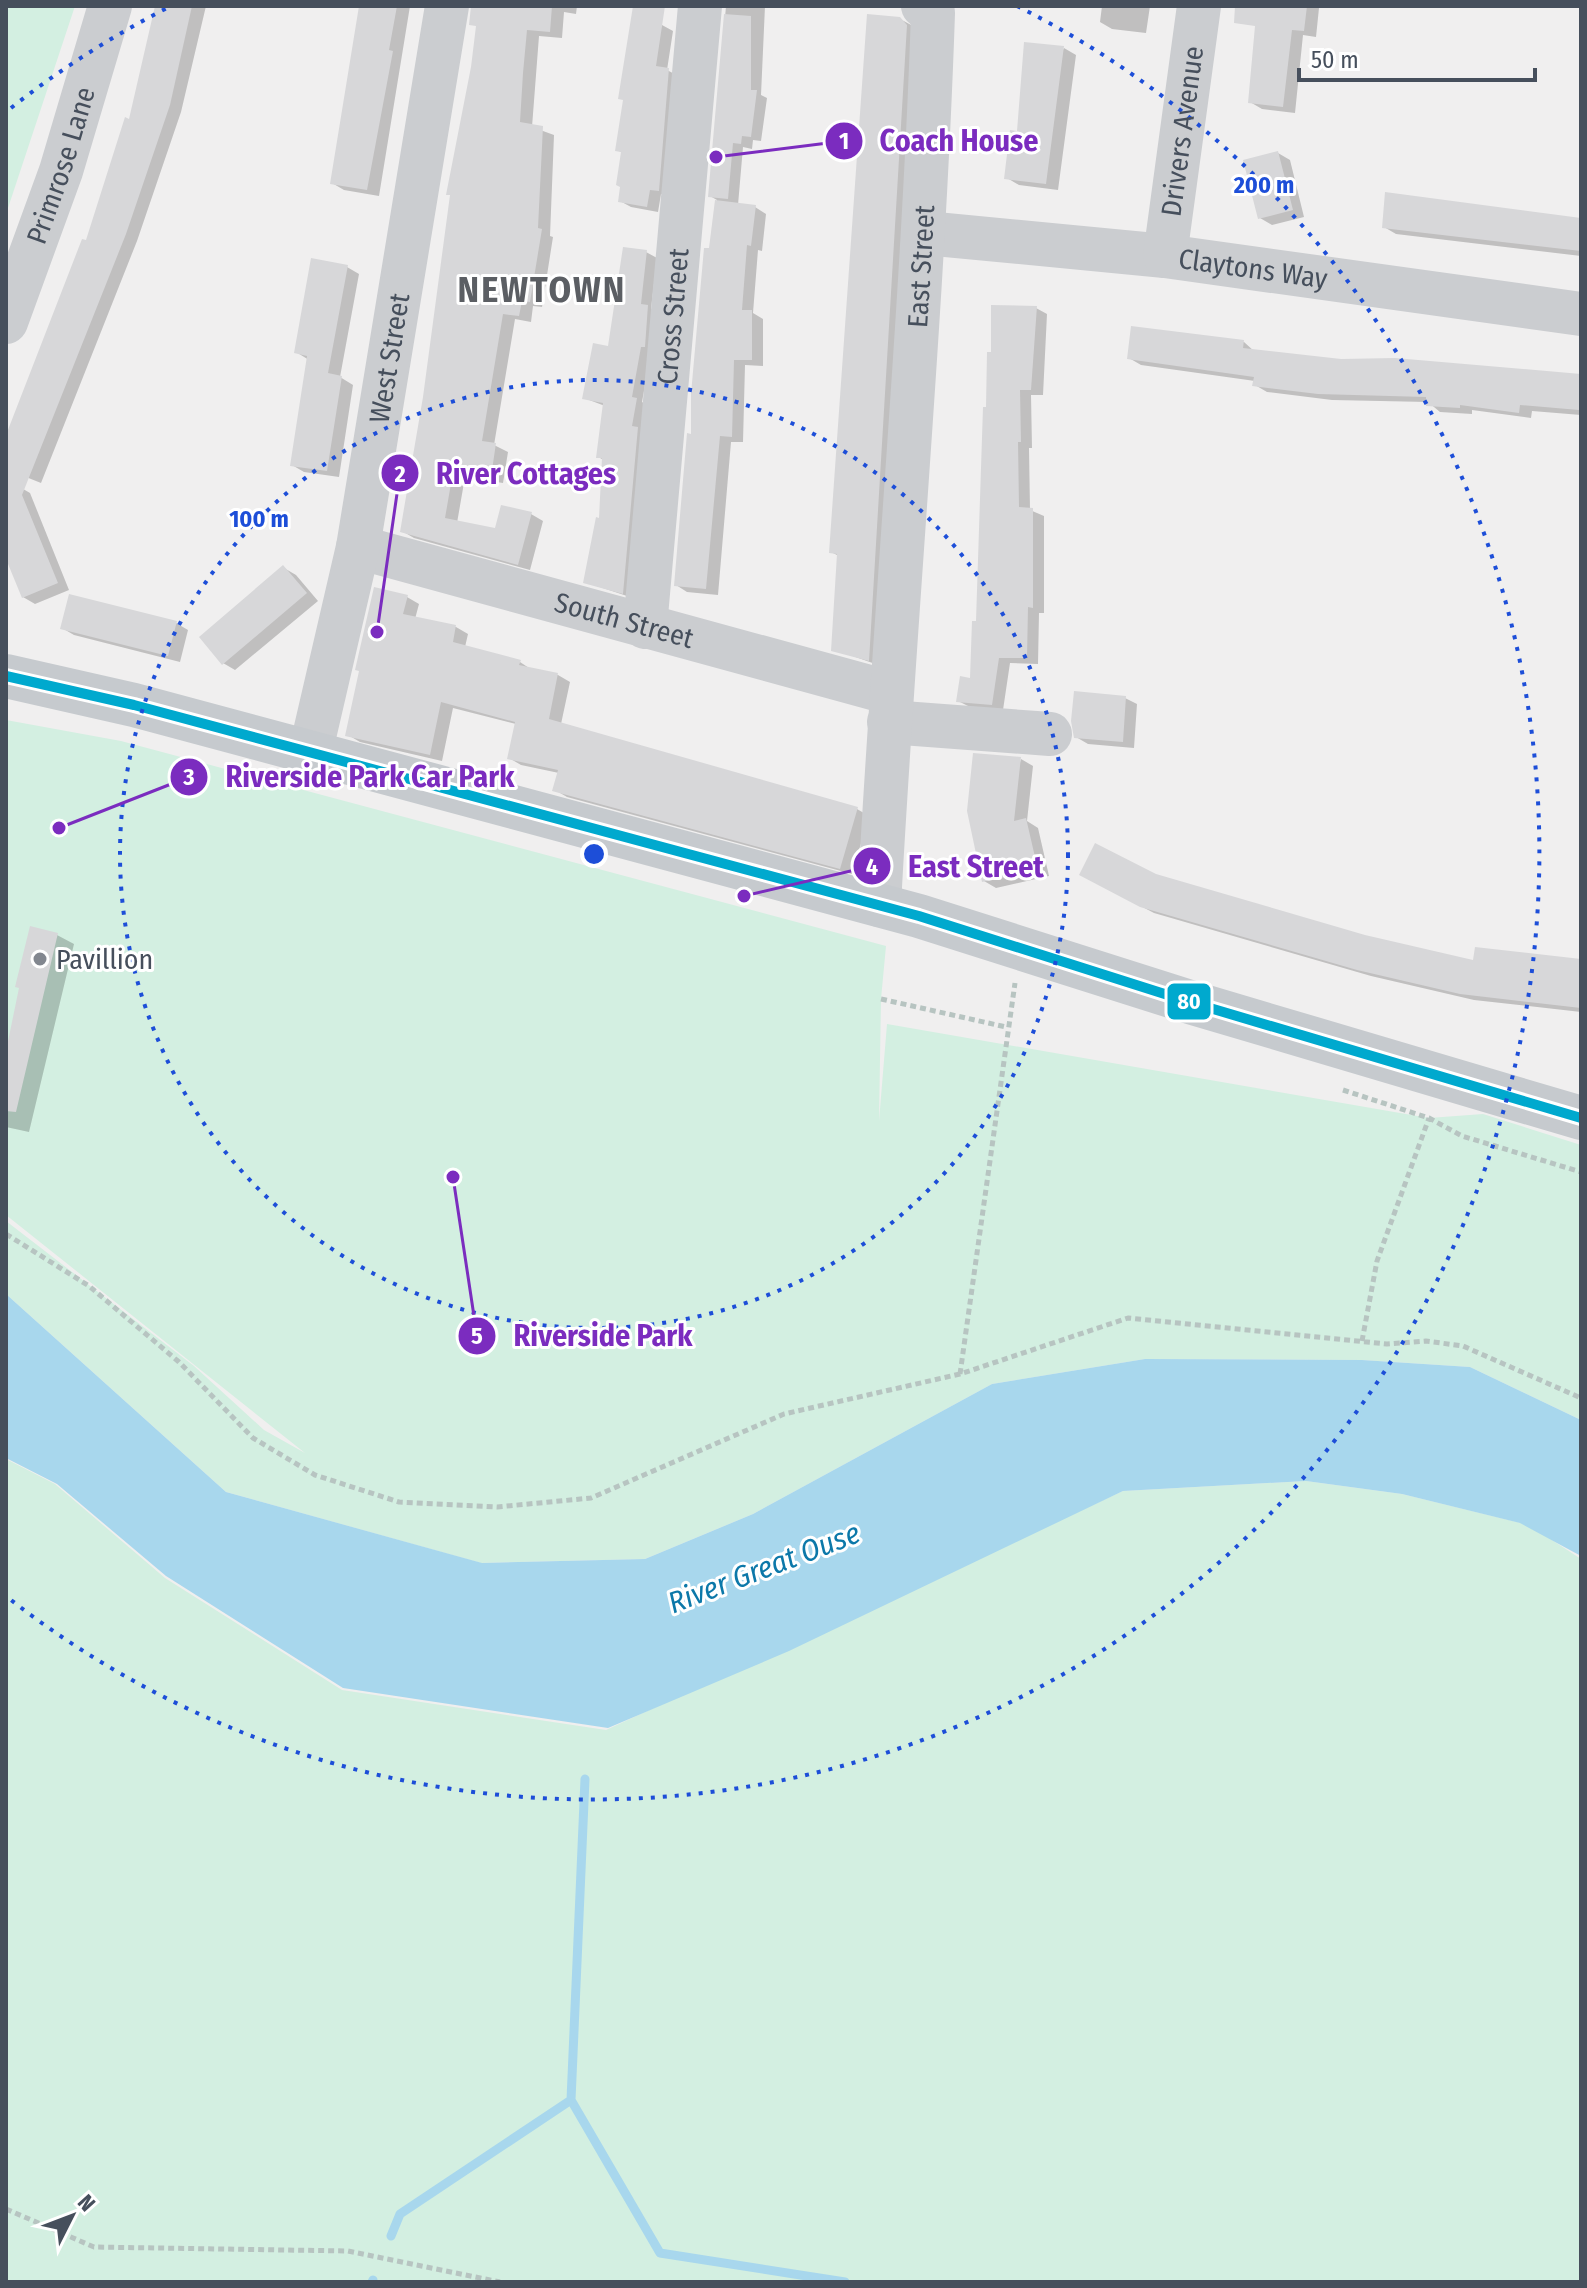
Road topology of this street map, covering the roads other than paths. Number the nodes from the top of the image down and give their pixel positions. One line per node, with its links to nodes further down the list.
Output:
1 (110, 6): 9 (street, Primrose Lane)
2 (447, 6): 10 (street, West Street)
3 (700, 6): 11 (street, Cross Street)
4 (1199, 6): 7 (street, Drivers Avenue)
5 (928, 9): 6 (street, East Street)
6 (925, 233): 7 (street, Claytons Way); 13 (street, East Street)
7 (1165, 256): 8 (street, Claytons Way)
8 (1581, 314)
9 (6, 322)
10 (358, 547): 11 (street, South Street); 15 (street, West Street)
11 (645, 627): 13 (street, South Street)
12 (6, 676): 15 (main road)
13 (890, 707): 14 (street, South Street); 16 (street, East Street)
14 (1050, 734)
15 (310, 754): 16 (main road)
16 (879, 905): 17 (main road)
17 (1581, 1118)

